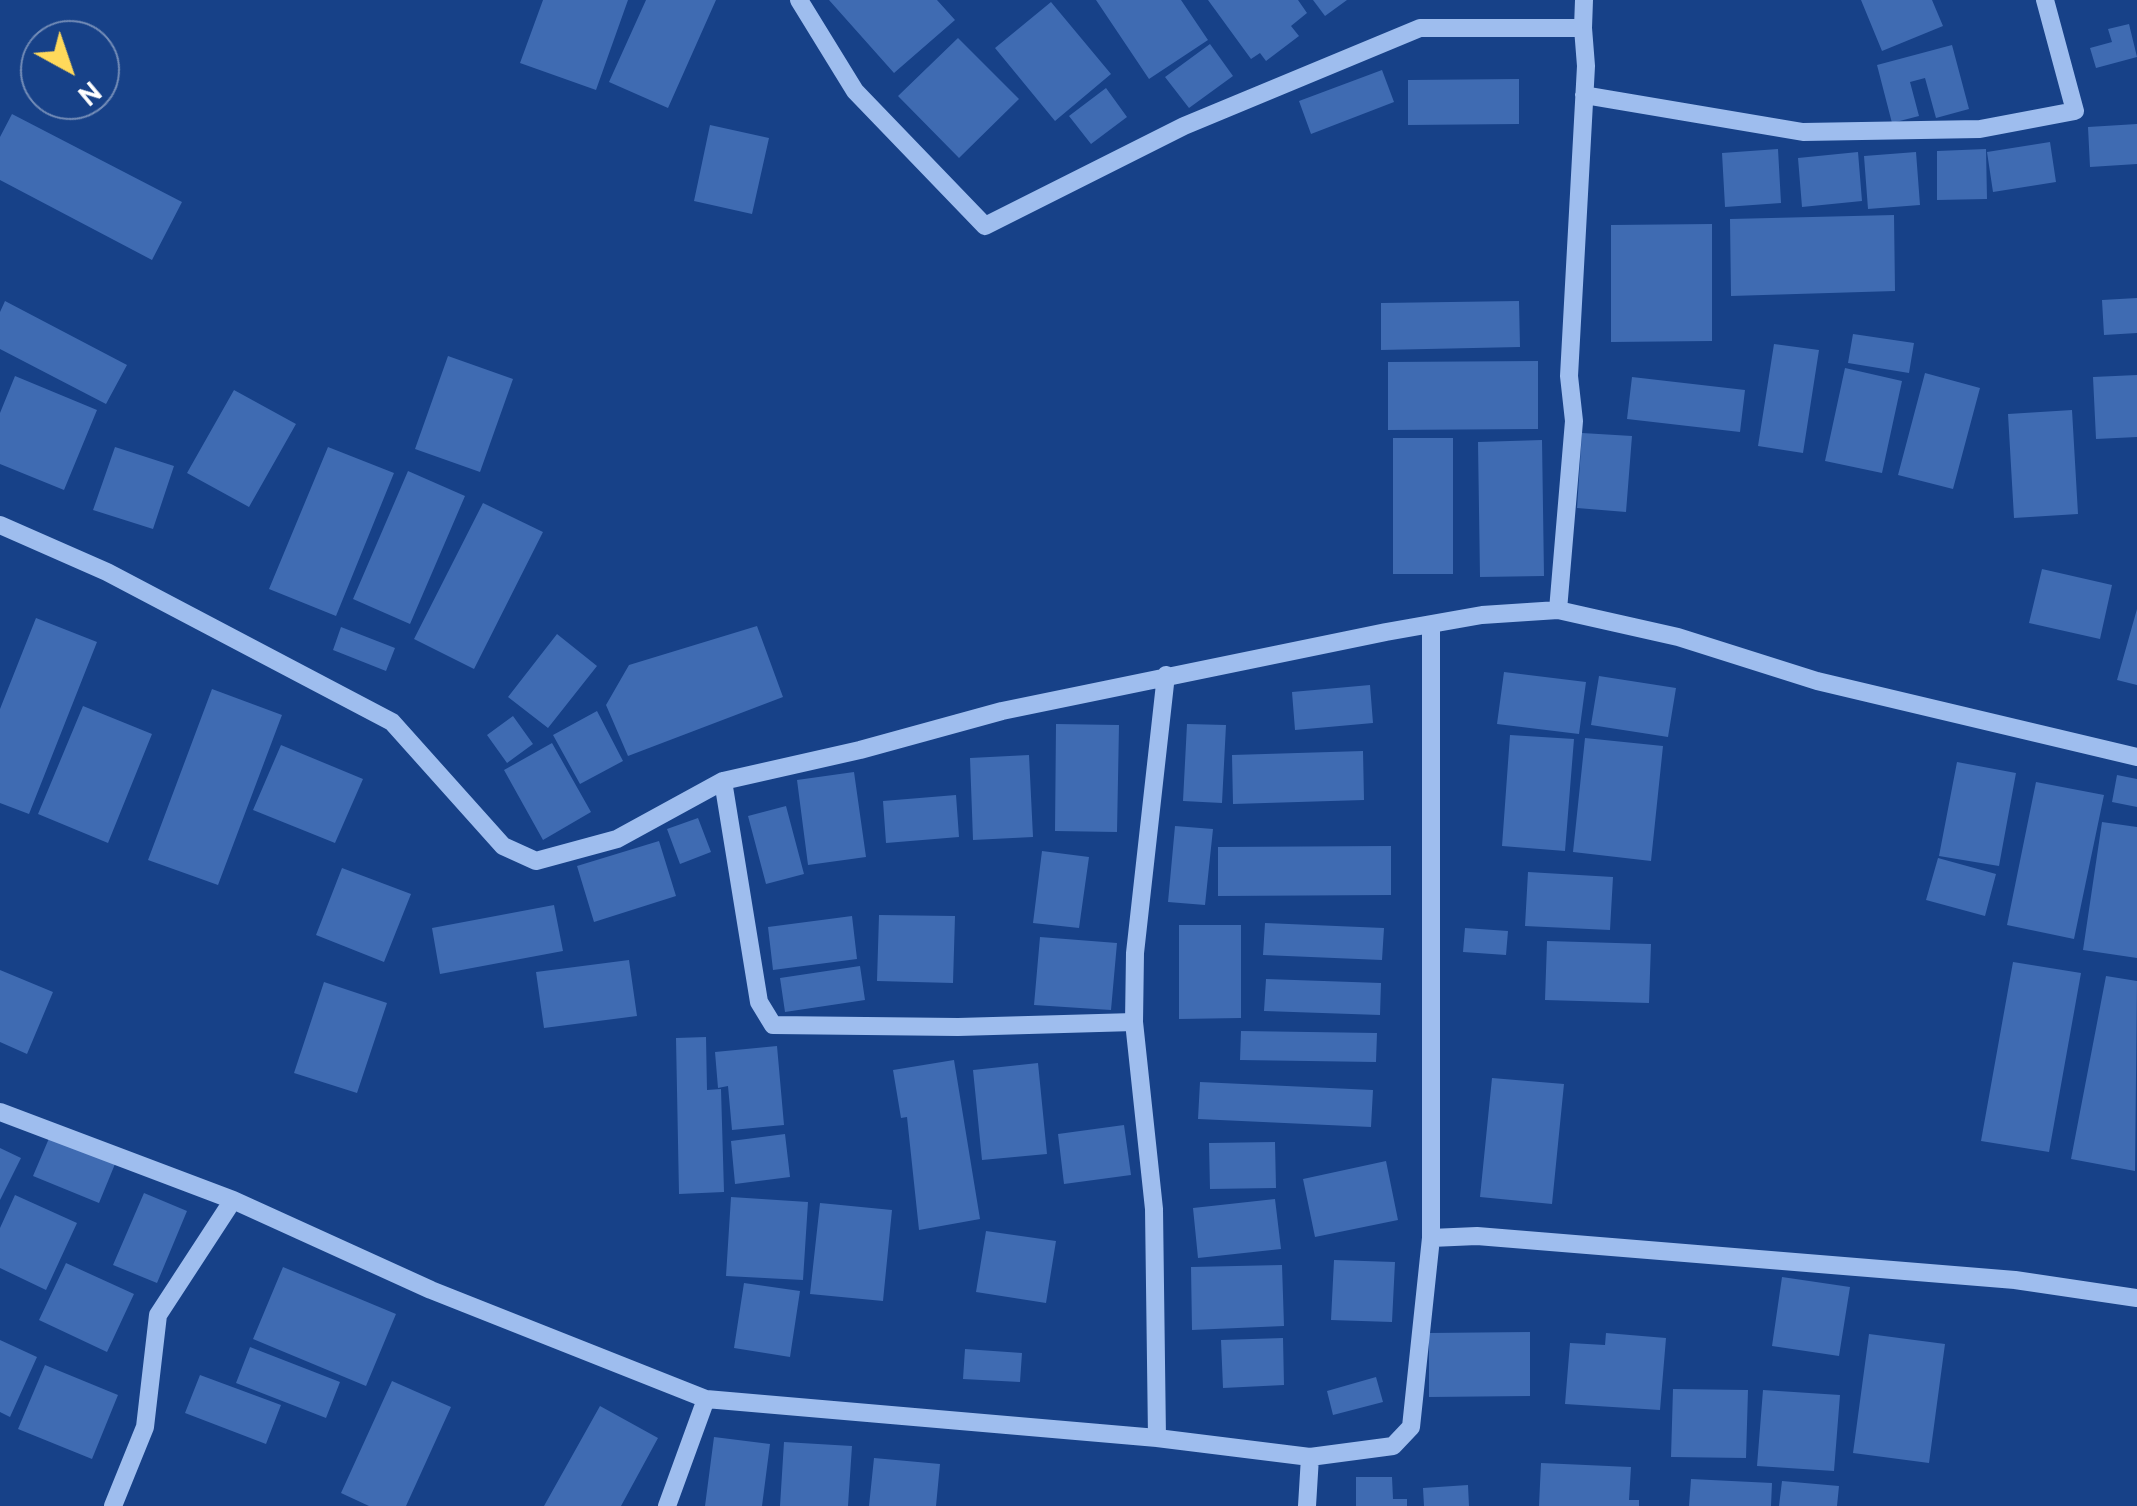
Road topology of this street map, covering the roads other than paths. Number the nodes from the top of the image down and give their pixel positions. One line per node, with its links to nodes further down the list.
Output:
1 (799, 0): 4 (street)
2 (1584, 0): 4 (street)
3 (2045, 0): 5 (street)
4 (1583, 28): 5 (street)
5 (1584, 95): 7 (street)
6 (0, 526): 11 (street)
7 (1558, 610): 8 (street); 10 (street)
8 (1431, 625): 9 (street); 15 (street)
9 (1166, 675): 11 (street); 12 (street)
10 (2137, 757)
11 (723, 781): 12 (street)
12 (1134, 1022): 18 (street)
13 (0, 1112): 14 (street)
14 (233, 1200): 17 (street); 20 (street)
15 (1431, 1238): 16 (street); 19 (street)
16 (2137, 1298)
17 (706, 1399): 18 (street); 21 (street)
18 (1157, 1438): 19 (street)
19 (1310, 1456): 22 (street)
20 (113, 1506)
21 (667, 1506)
22 (1308, 1506)

